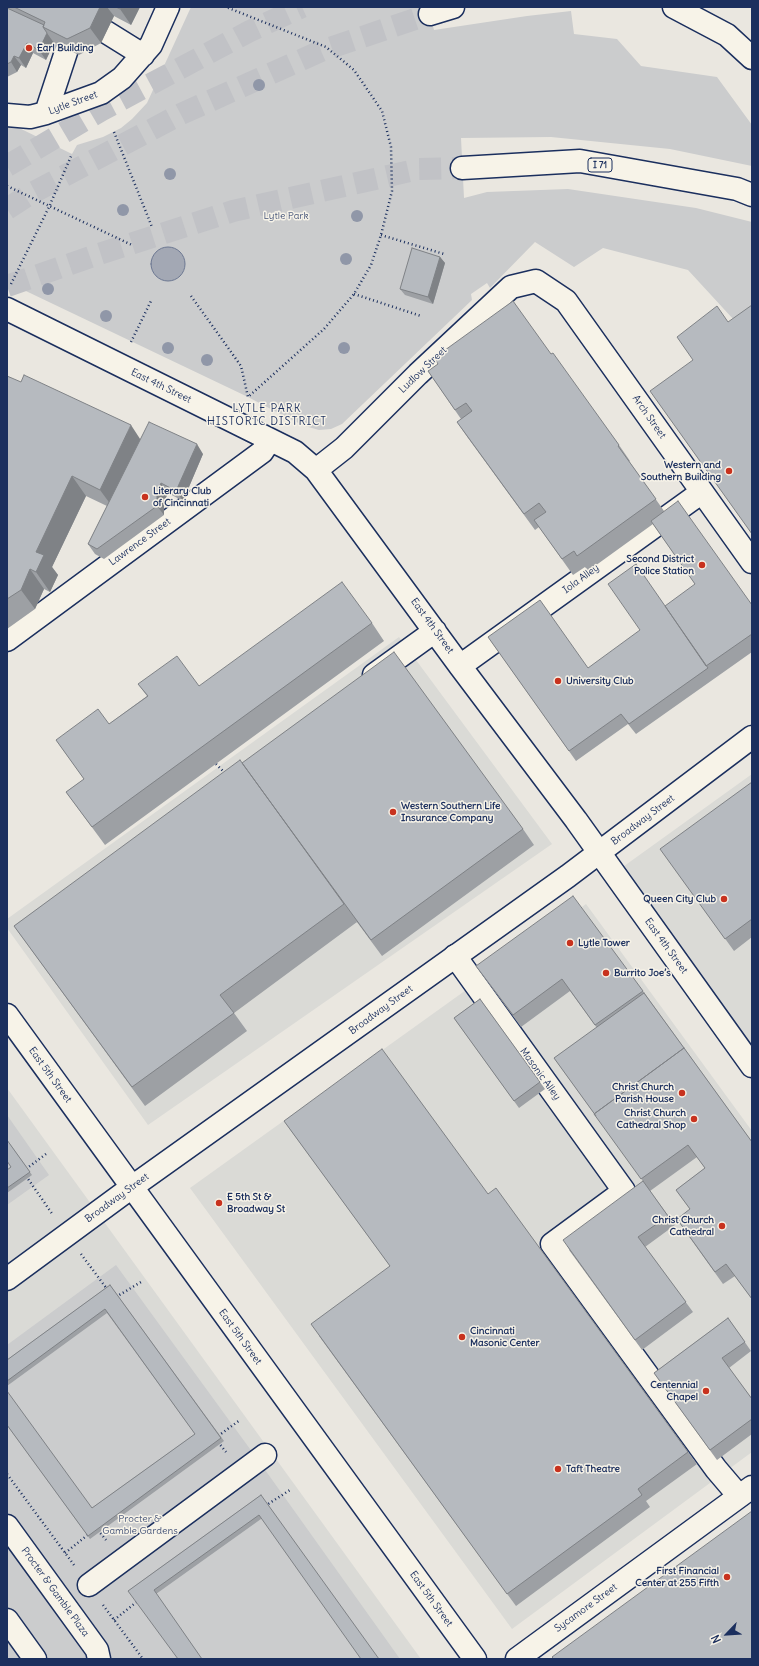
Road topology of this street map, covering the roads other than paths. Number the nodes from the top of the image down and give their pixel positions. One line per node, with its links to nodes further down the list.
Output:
1 (168, 7): 7 (main road, Lytle Street)
2 (453, 7): 4 (main road)
3 (674, 7): 8 (main road)
4 (430, 14)
5 (106, 32): 7 (main road)
6 (67, 49): 9 (main road)
7 (143, 55): 9 (main road, Lytle Street)
8 (752, 58)
9 (46, 113): 10 (main road, Lytle Street)
10 (7, 114)
11 (462, 168): 12 (main road, I 71)
12 (745, 192)
13 (536, 281): 16 (main road, Ludlow Street); 17 (main road, Arch Street)
14 (7, 309): 15 (main road, East 4th Street)
15 (270, 440): 16 (main road, East 4th Street); 20 (main road, Lawrence Street)
16 (316, 470): 19 (main road, East 4th Street)
17 (702, 492): 18 (main road, Arch Street); 21 (main road, Iola Alley)
18 (752, 562)
19 (436, 631): 21 (main road, East 4th Street); 22 (main road)
20 (7, 640)
21 (460, 666): 24 (main road, East 4th Street)
22 (355, 689)
23 (752, 737): 24 (main road, Broadway Street)
24 (599, 853): 25 (main road, Broadway Street); 27 (main road, East 4th Street)
25 (455, 956): 28 (main road, Broadway Street); 31 (main road, Masonic Alley)
26 (7, 1015): 28 (main road, East 5th Street)
27 (752, 1066)
28 (132, 1187): 29 (main road, Broadway Street); 37 (main road, East 5th Street)
29 (7, 1279)
30 (264, 1455): 33 (main road)
31 (746, 1491): 38 (main road, Sycamore Street)
32 (7, 1526): 36 (main road, Procter & Gamble Plaza)
33 (89, 1585)
34 (7, 1620): 35 (main road)
35 (35, 1659)
36 (99, 1659)
37 (475, 1659)
38 (517, 1659)

